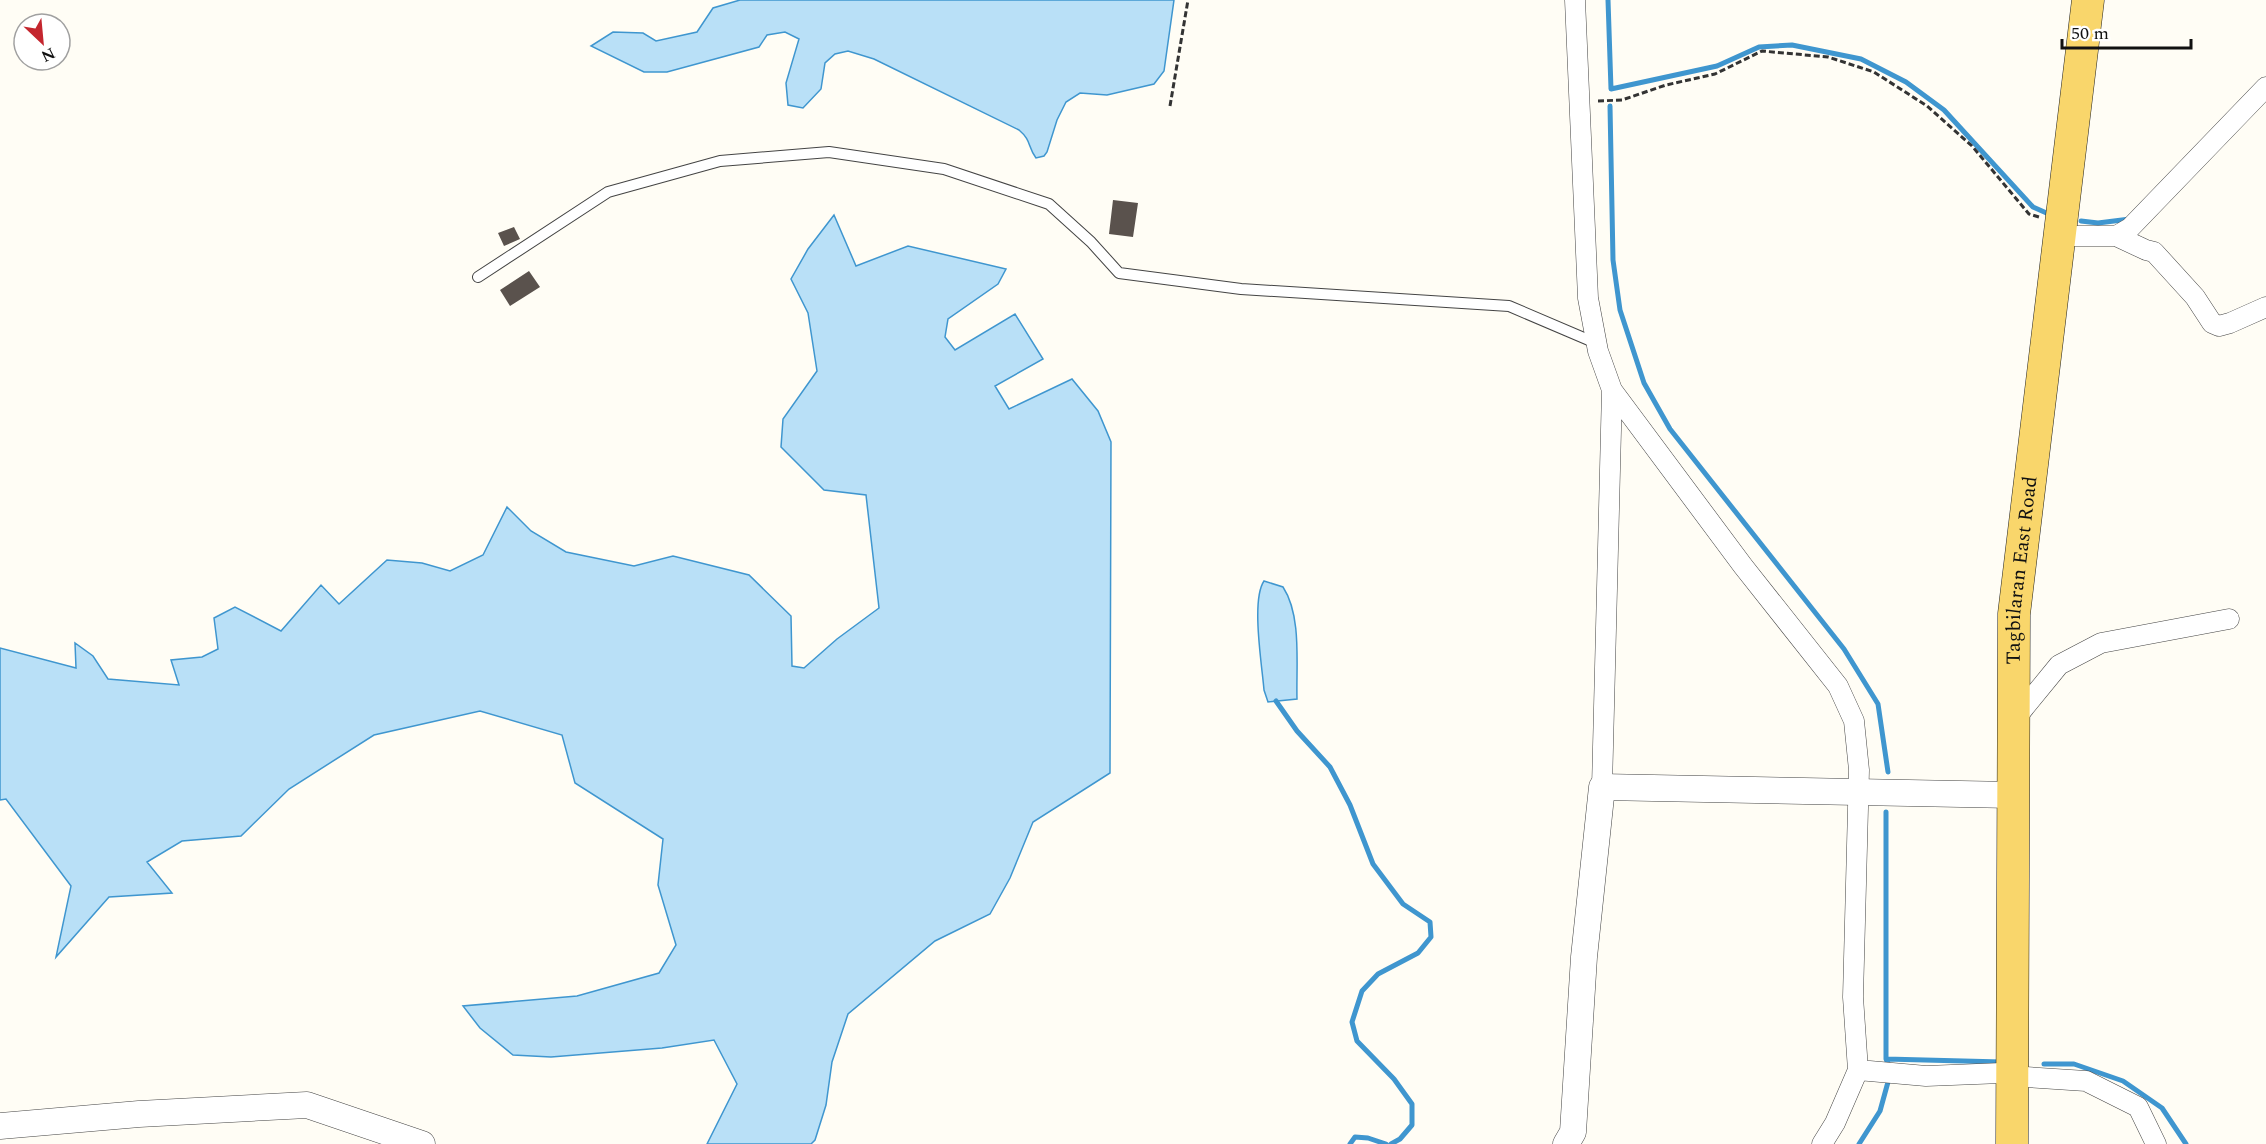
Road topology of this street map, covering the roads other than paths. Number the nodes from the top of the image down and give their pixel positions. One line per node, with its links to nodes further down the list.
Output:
1 (1575, 0): 8 (street)
2 (2088, 0): 4 (main road, Tagbilaran East Road)
3 (2266, 87): 5 (street)
4 (2060, 230): 5 (street); 11 (main road, Tagbilaran East Road)
5 (2116, 236): 7 (street)
6 (478, 277): 8 (lane)
7 (2266, 307)
8 (1598, 351): 9 (street)
9 (1612, 390): 12 (street); 13 (street)
10 (2229, 619): 11 (street)
11 (2014, 720): 14 (main road, Tagbilaran East Road)
12 (1602, 788): 13 (street); 19 (street)
13 (1857, 794): 14 (street); 15 (street)
14 (2013, 795): 16 (main road, Tagbilaran East Road)
15 (1858, 1070): 16 (street); 20 (street)
16 (2011, 1076): 21 (main road, Tagbilaran East Road); 22 (street)
17 (0, 1125): 18 (street)
18 (422, 1144)
19 (1566, 1144)
20 (1822, 1144)
21 (2012, 1144)
22 (2156, 1144)

